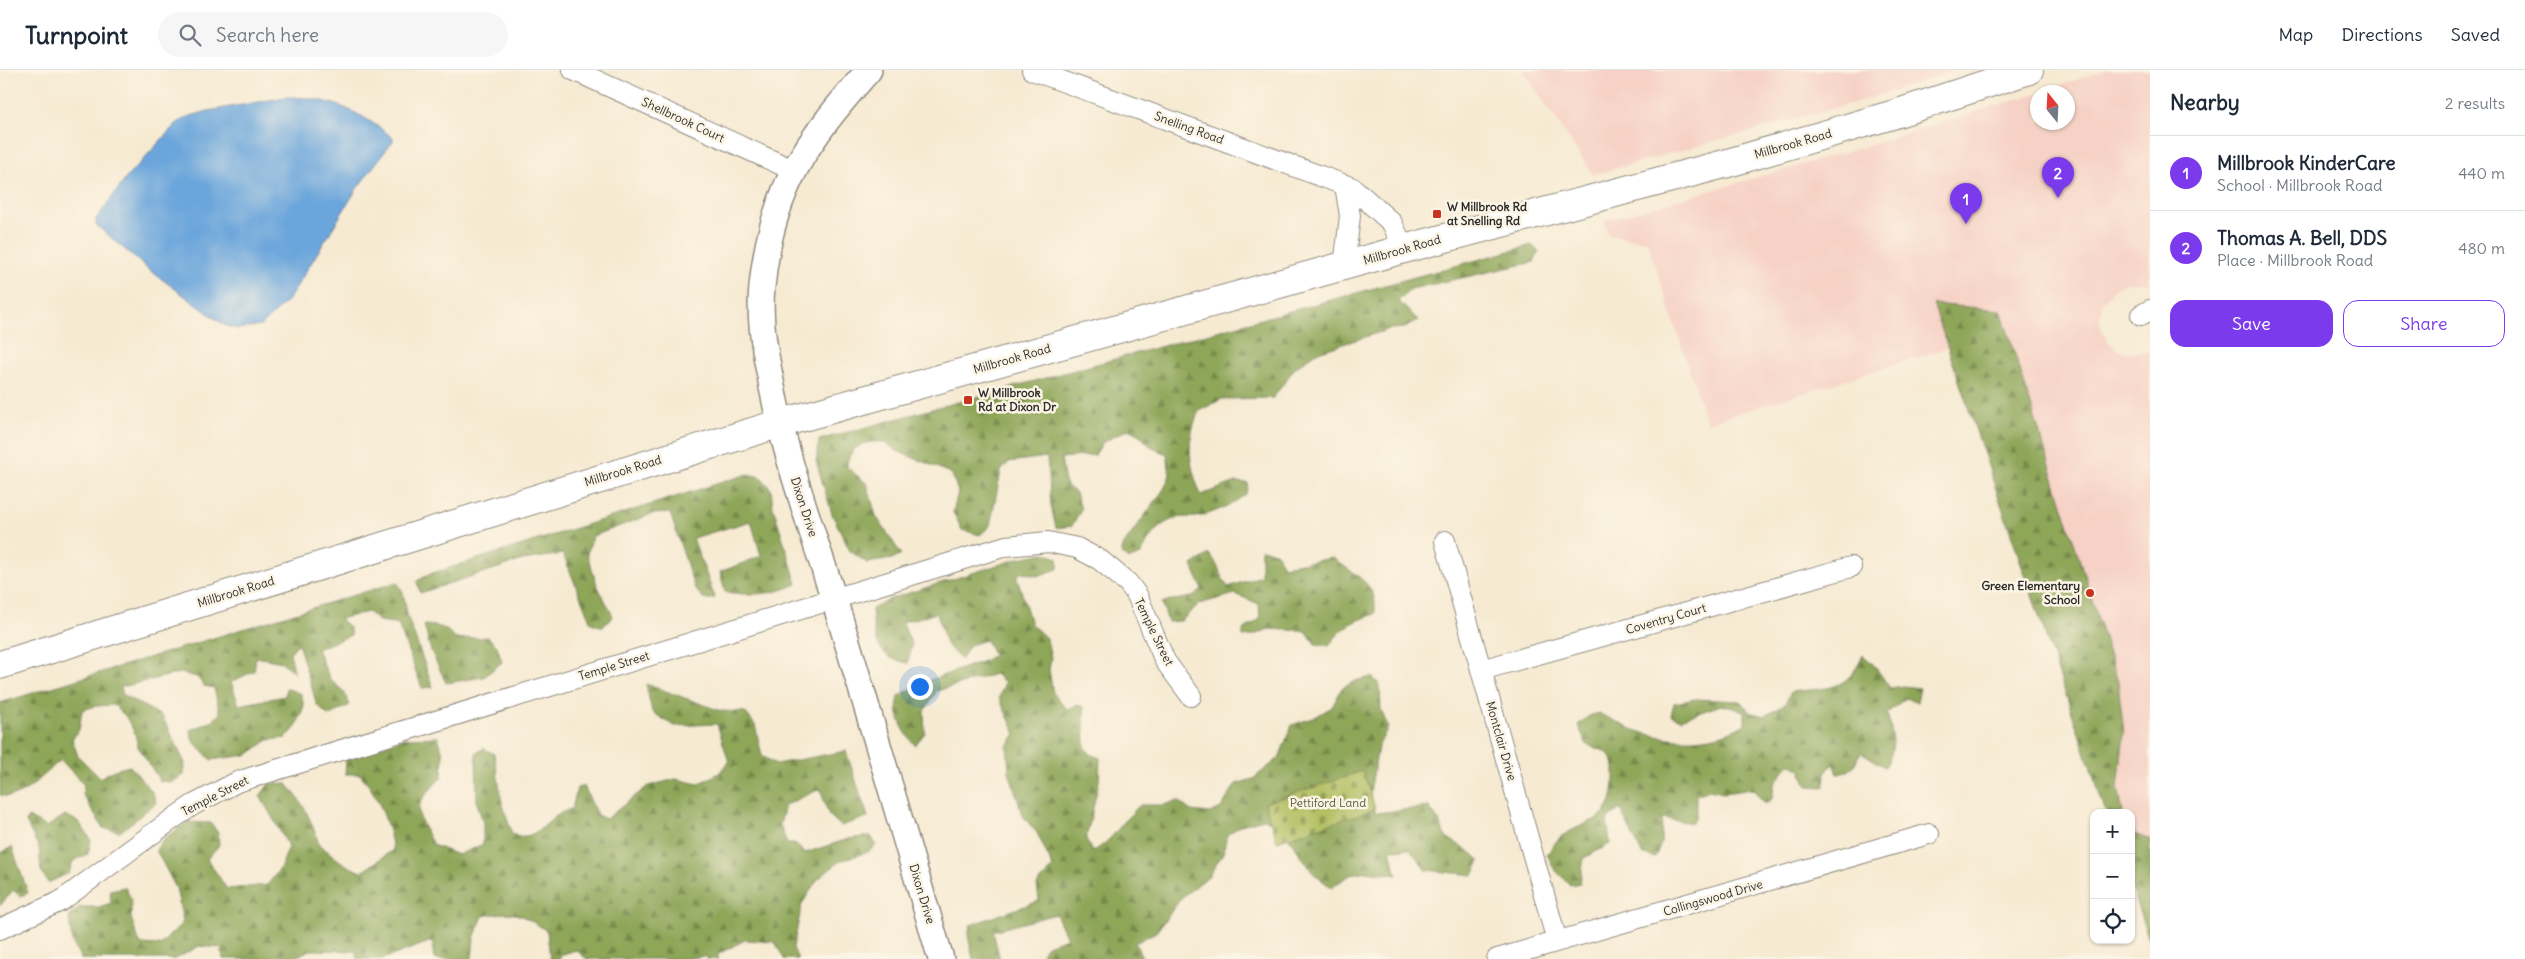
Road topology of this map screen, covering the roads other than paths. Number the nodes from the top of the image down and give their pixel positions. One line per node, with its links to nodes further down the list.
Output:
1 (573, 70): 5 (street, Shellbrook Court)
2 (869, 70): 5 (street, Dixon Drive)
3 (1032, 70): 6 (street, Snelling Road)
4 (2029, 70): 7 (main road, Millbrook Road)
5 (793, 170): 9 (street, Dixon Drive)
6 (1345, 185): 7 (street, Snelling Road); 8 (street)
7 (1404, 249): 8 (main road, Millbrook Road)
8 (1344, 267): 9 (main road, Millbrook Road)
9 (778, 424): 12 (street, Dixon Drive); 13 (main road, Millbrook Road)
10 (1445, 541): 14 (street, Montclair Drive)
11 (1851, 567): 14 (street, Coventry Court)
12 (834, 599): 15 (street, Temple Street); 17 (street, Temple Street); 19 (street, Dixon Drive)
13 (0, 665)
14 (1481, 670): 18 (street, Montclair Drive)
15 (1191, 696)
16 (1929, 834): 18 (street, Collingswood Drive)
17 (0, 929)
18 (1557, 941): 20 (street, Collingswood Drive)
19 (941, 959)
20 (1497, 959)

